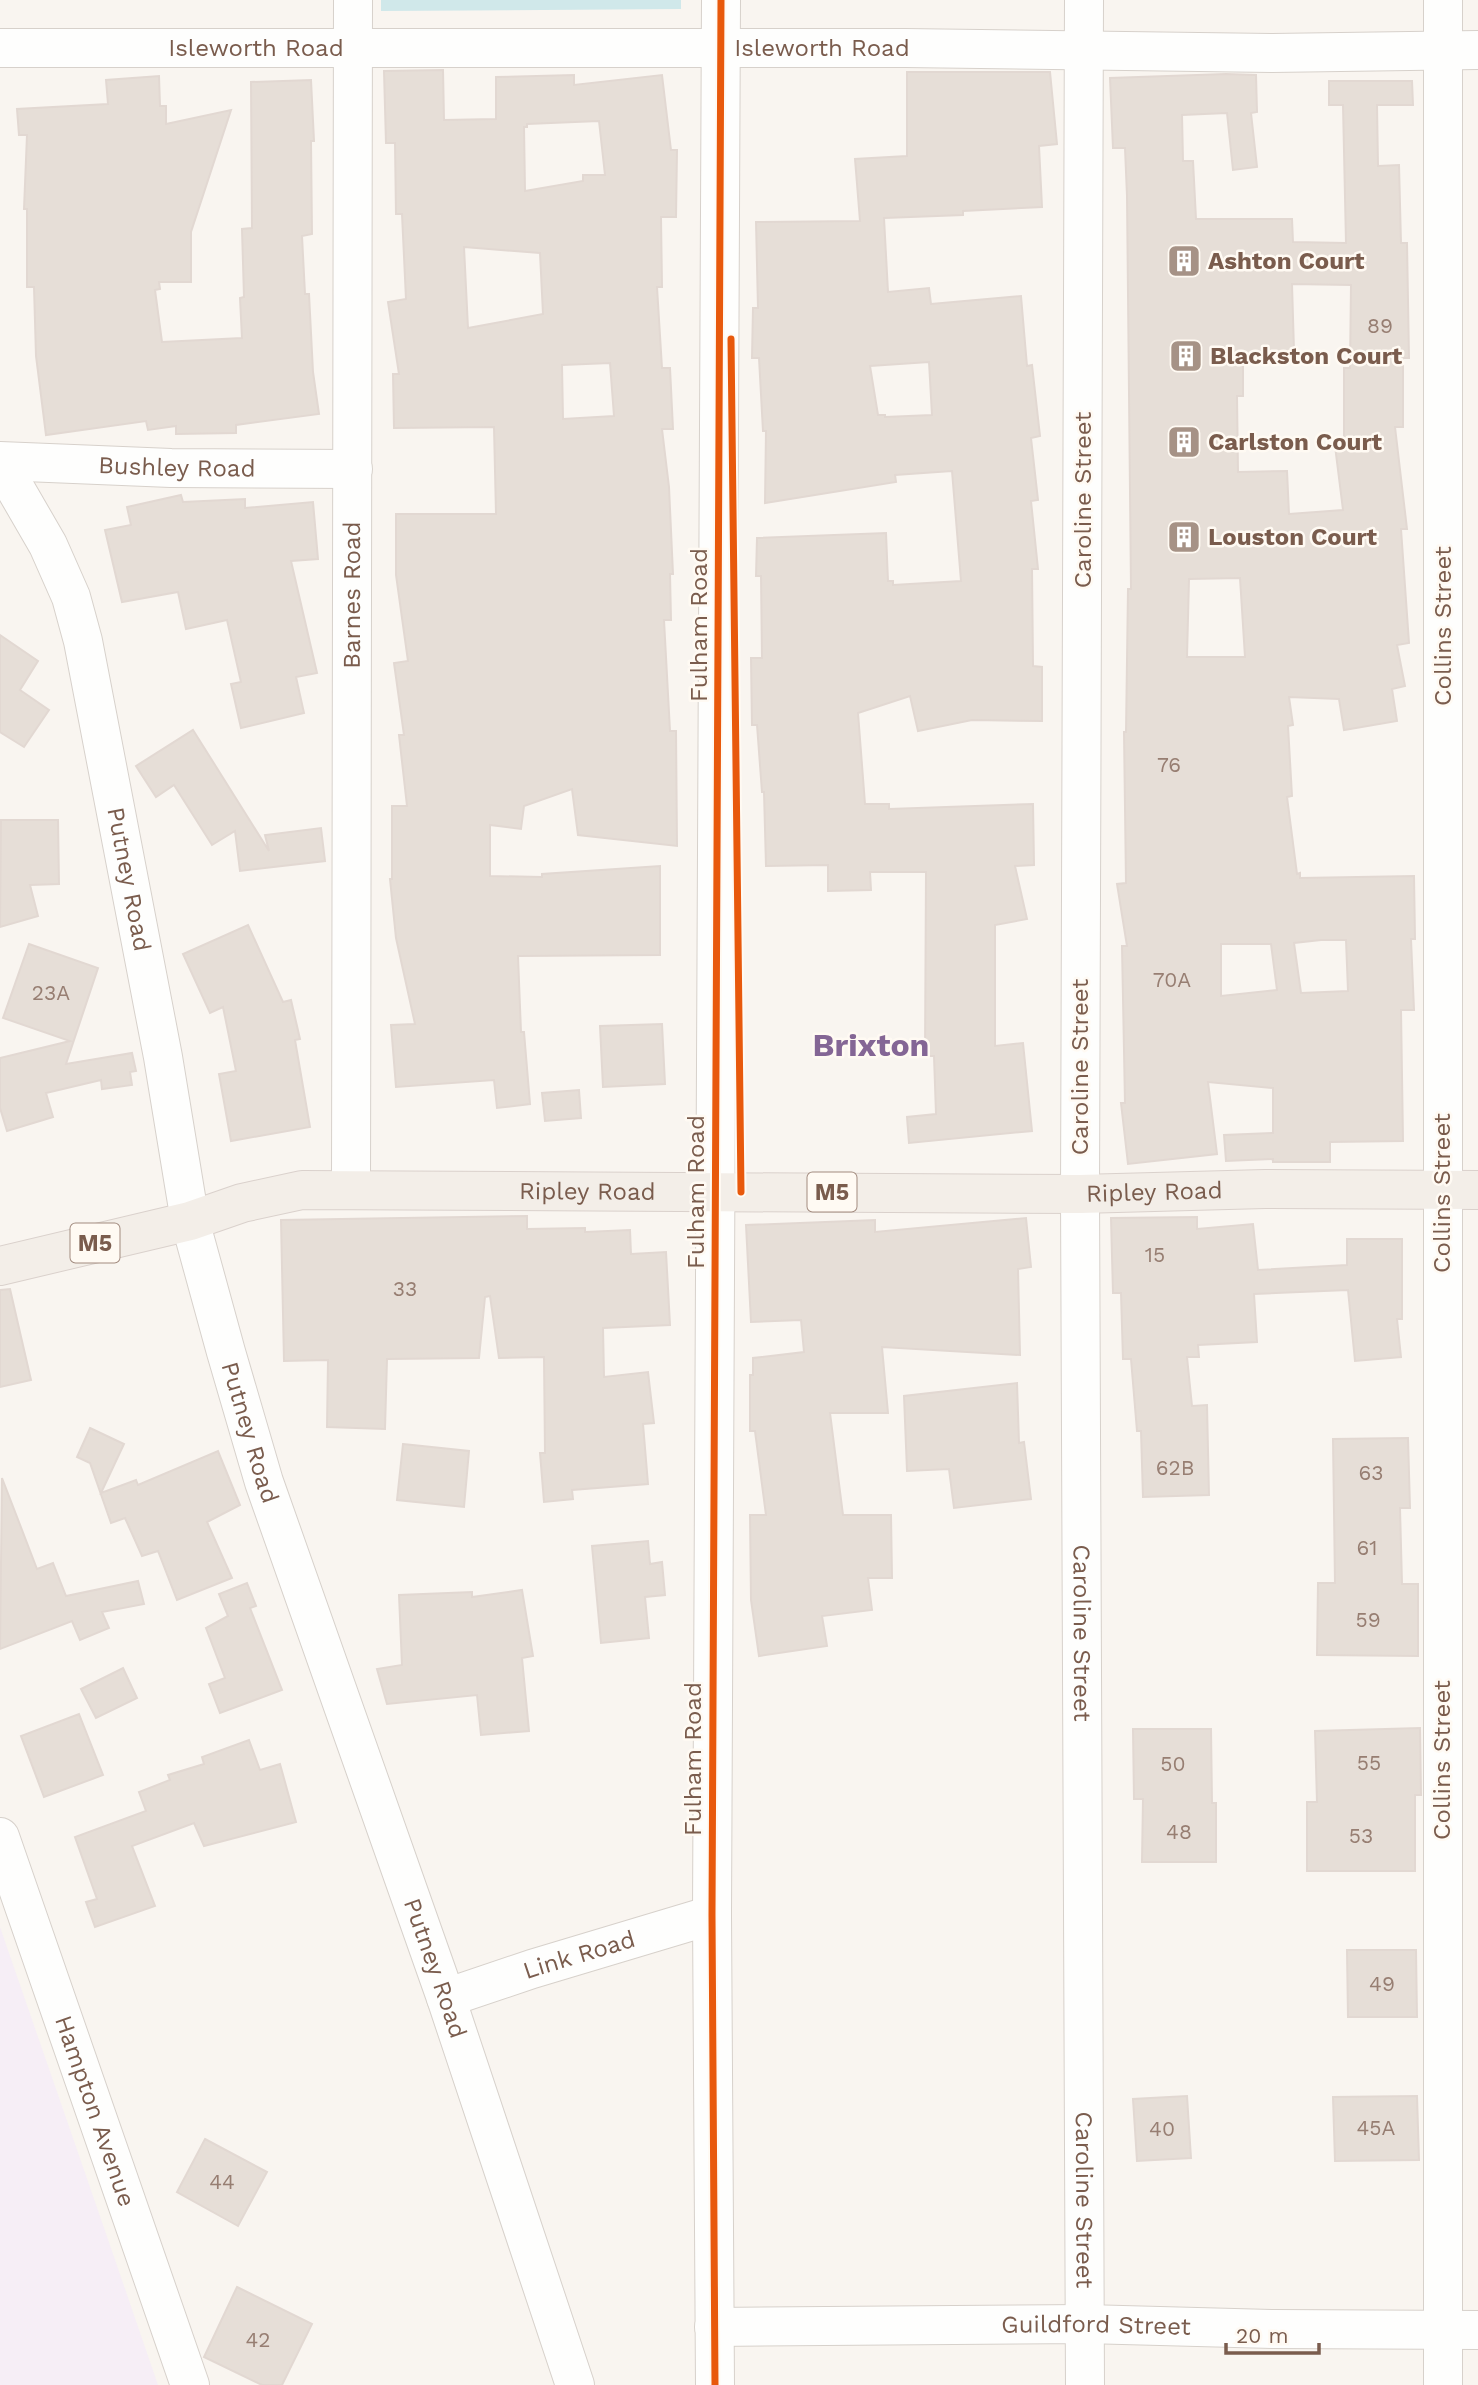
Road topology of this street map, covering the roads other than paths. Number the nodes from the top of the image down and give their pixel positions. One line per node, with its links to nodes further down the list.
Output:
1 (353, 0): 7 (street, Barnes Road)
2 (721, 0): 6 (street, Fulham Road)
3 (1084, 0): 9 (street, Caroline Street)
4 (1443, 0): 8 (street, Collins Street)
5 (0, 48): 7 (street, Isleworth Road)
6 (721, 48): 7 (street, Isleworth Road); 9 (street, Isleworth Road); 14 (street, Fulham Road)
7 (353, 49): 11 (street, Barnes Road)
8 (1461, 50): 9 (street, Isleworth Road); 13 (street, Collins Street)
9 (1084, 51): 15 (street, Caroline Street)
10 (0, 462): 11 (street, Bushley Road); 16 (street, Putney Road)
11 (353, 470): 12 (street, Barnes Road)
12 (351, 1189): 14 (main road, Ripley Road / M5); 16 (main road, Ripley Road / M5)
13 (1460, 1190): 15 (main road, Ripley Road / M5); 23 (street, Collins Street)
14 (715, 1192): 15 (main road, Ripley Road / M5); 19 (street, Fulham Road)
15 (1080, 1194): 21 (street, Caroline Street)
16 (190, 1221): 17 (main road, Ripley Road / M5); 20 (street, Putney Road)
17 (0, 1266)
18 (0, 1837): 24 (street, Hampton Avenue)
19 (712, 1915): 20 (street, Link Road); 22 (street, Fulham Road)
20 (446, 1998): 25 (street, Putney Road)
21 (1085, 2323): 22 (street, Guildford Street); 23 (street, Guildford Street); 27 (street, Caroline Street)
22 (714, 2328): 26 (street, Fulham Road)
23 (1460, 2330): 28 (street, Collins Street)
24 (190, 2385)
25 (575, 2385)
26 (715, 2385)
27 (1085, 2385)
28 (1443, 2385)

